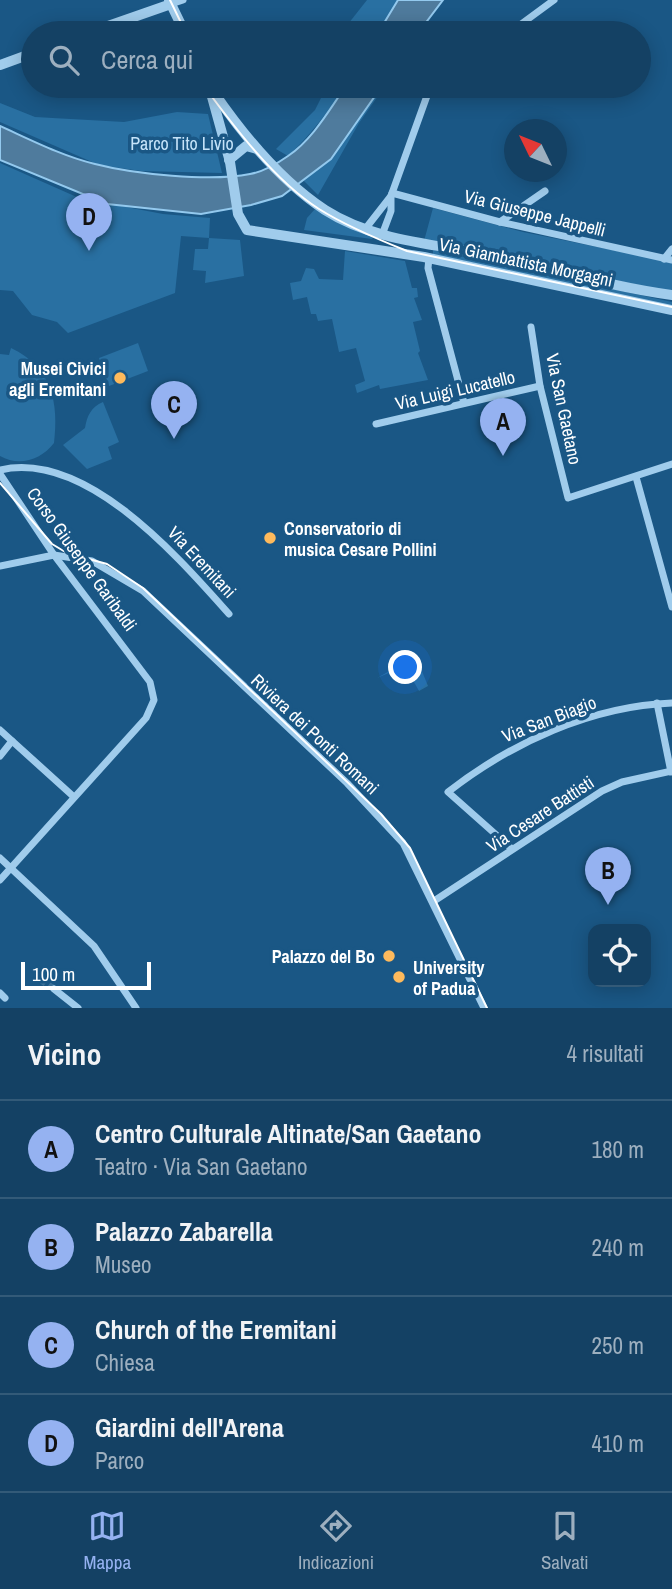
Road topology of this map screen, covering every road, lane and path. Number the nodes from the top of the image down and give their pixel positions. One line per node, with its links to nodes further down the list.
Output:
1 (555, 0): 5 (street)
2 (174, 1): 3 (street); 4 (street)
3 (120, 21)
4 (181, 21)
5 (526, 21)
6 (21, 57): 7 (street)
7 (0, 65)
8 (212, 98): 12 (street)
9 (217, 98): 11 (street, Via Giambattista Morgagni)
10 (426, 98): 14 (street)
11 (261, 151): 12 (street); 16 (street, Via Giambattista Morgagni)
12 (230, 161): 18 (street, Via Giambattista Morgagni)
13 (545, 191): 15 (street)
14 (391, 195): 15 (street, Via Giuseppe Jappelli); 16 (street); 17 (street)
15 (500, 222): 21 (street, Via Giuseppe Jappelli)
16 (366, 228): 17 (street, Via Giambattista Morgagni)
17 (382, 235): 18 (street); 22 (street, Via Giambattista Morgagni)
18 (373, 248): 20 (street, Via Giambattista Morgagni)
19 (672, 249): 21 (street)
20 (429, 258): 23 (street, Via Giambattista Morgagni); 26 (street)
21 (668, 260)
22 (672, 295)
23 (672, 310)
24 (531, 327): 25 (street, Via San Gaetano)
25 (540, 386): 26 (street, Via Luigi Lucatello); 30 (street, Via San Gaetano)
26 (464, 403): 27 (street, Via Luigi Lucatello)
27 (376, 424)
28 (672, 464): 30 (street)
29 (0, 472): 31 (street, Corso Giuseppe Garibaldi); 34 (street, Via Eremitani)
30 (636, 477): 33 (street)
31 (54, 555): 32 (street); 41 (street, Corso Giuseppe Garibaldi); 46 (street, Riviera dei Ponti Romani)
32 (0, 566)
33 (672, 607)
34 (229, 614)
35 (657, 703): 36 (street, Via San Biagio); 40 (street); 42 (street, Via San Biagio)
36 (672, 703)
37 (0, 730): 38 (street)
38 (12, 741): 39 (street); 41 (street)
39 (0, 756)
40 (671, 772): 42 (street, Via Cesare Battisti)
41 (74, 797): 44 (street)
42 (511, 848): 46 (street, Via Cesare Battisti)
43 (0, 858): 44 (street)
44 (11, 868): 45 (street); 50 (street)
45 (0, 880)
46 (433, 901): 48 (street, Riviera dei Ponti Romani)
47 (54, 989): 49 (street)
48 (483, 1007)
49 (78, 1008)
50 (136, 1008)

